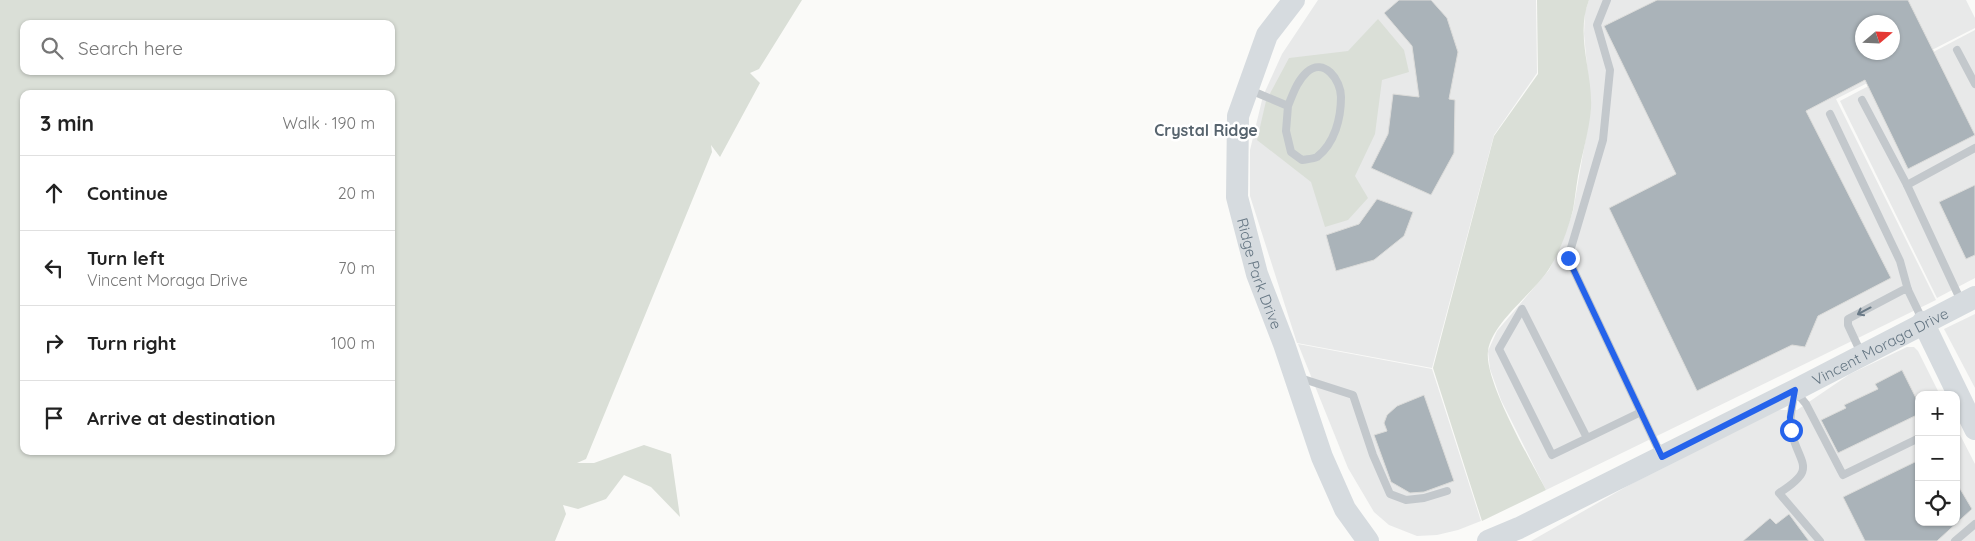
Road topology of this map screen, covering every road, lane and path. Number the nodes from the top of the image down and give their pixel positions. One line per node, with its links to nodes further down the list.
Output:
1 (1294, 0): 5 (street, Ridge Park Drive)
2 (1607, 0): 17 (lane)
3 (1957, 50): 4 (lane)
4 (1975, 84)
5 (1248, 89): 7 (lane); 15 (street, Ridge Park Drive)
6 (1862, 100): 10 (lane)
7 (1288, 106): 7 (lane)
8 (1830, 114): 11 (lane)
9 (1975, 148): 10 (lane)
10 (1907, 185): 12 (lane)
11 (1908, 290): 13 (lane); 14 (lane, one-way to 14)
12 (1969, 300): 13 (street, Vincent Moraga Drive)
13 (1923, 322): 14 (street, Vincent Moraga Drive); 18 (street)
14 (1862, 355): 16 (street, Vincent Moraga Drive)
15 (1295, 377): 22 (lane); 24 (street, Ridge Park Drive)
16 (1795, 390): 20 (lane); 21 (street, Vincent Moraga Drive); 26 (lane)
17 (1641, 412): 19 (lane); 21 (lane)
18 (1968, 420)
19 (1587, 438): 19 (lane)
20 (1915, 440)
21 (1662, 457): 25 (street, Vincent Moraga Drive)
22 (1447, 491)
23 (1975, 524): 27 (lane)
24 (1368, 541)
25 (1488, 541)
26 (1820, 541)
27 (1956, 541)

